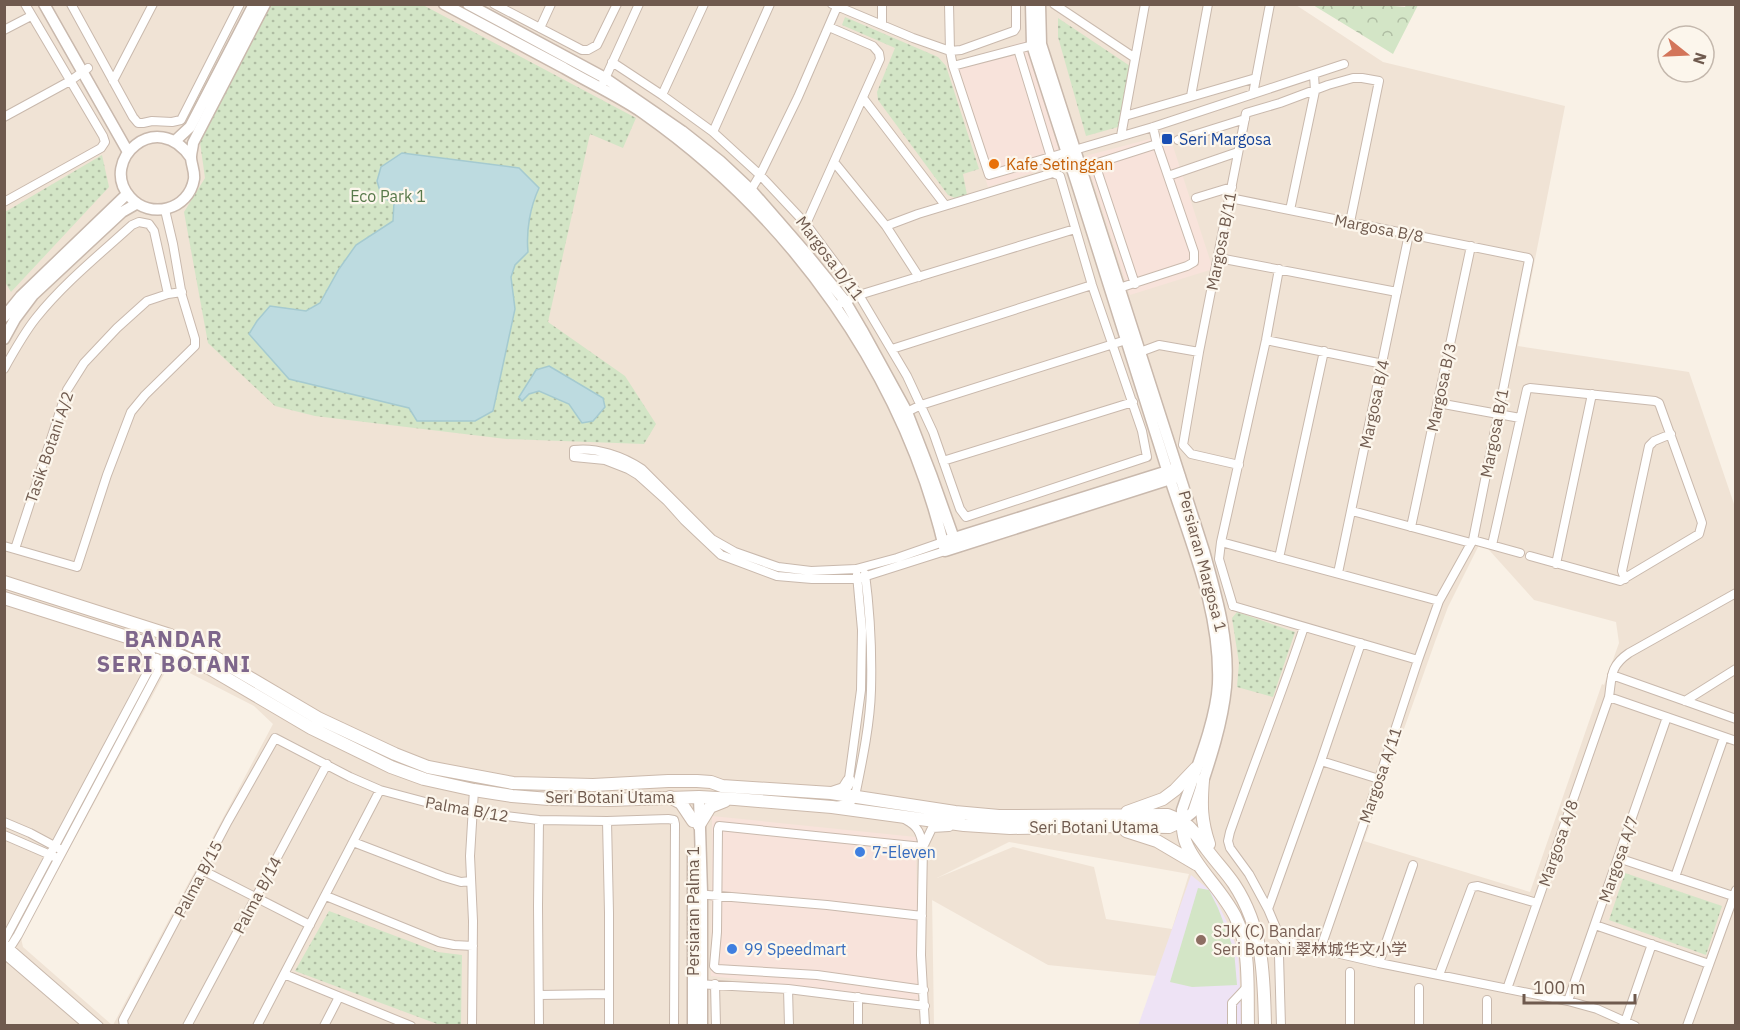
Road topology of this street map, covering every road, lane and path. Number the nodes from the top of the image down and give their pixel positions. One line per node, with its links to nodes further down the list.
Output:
1 (25, 4): 28 (street)
2 (44, 4): 40 (street)
3 (52, 4): 40 (street)
4 (153, 4): 45 (street)
5 (240, 4): 45 (street)
6 (254, 4): 59 (street)
7 (265, 4): 65 (street)
8 (444, 4): 27 (street)
9 (468, 4): 27 (street)
10 (494, 4): 31 (street)
11 (551, 4): 31 (street)
12 (617, 4): 31 (street)
13 (639, 4): 37 (street)
14 (704, 4): 48 (street)
15 (770, 4): 56 (street)
16 (882, 4): 29 (street)
17 (949, 4): 35 (street)
18 (1016, 4): 35 (street)
19 (1031, 4): 33 (street, Persiaran Margosa 1)
20 (1040, 4): 33 (street, Persiaran Margosa 1)
21 (1054, 4): 36 (street)
22 (1145, 4): 36 (street)
23 (1208, 4): 50 (street)
24 (1270, 4): 43 (street)
25 (71, 5): 45 (street)
26 (835, 6): 29 (street); 30 (street)
27 (478, 12): 42 (street); 46 (street)
28 (31, 16): 32 (street); 44 (street)
29 (882, 25): 35 (street)
30 (829, 27): 51 (street); 69 (street)
31 (540, 28)
32 (4, 30)
33 (1036, 44): 34 (street); 62 (street, Persiaran Margosa 1)
34 (1018, 49): 39 (street); 64 (street)
35 (950, 51): 39 (street)
36 (1136, 58): 52 (street)
37 (612, 62): 42 (street); 48 (street, Margosa D/11)
38 (1344, 64): 41 (street)
39 (953, 66): 64 (street)
40 (85, 70): 44 (street); 61 (street)
41 (1314, 75): 47 (street); 49 (street)
42 (605, 78): 46 (street); 73 (street)
43 (1256, 78): 49 (street); 50 (street)
44 (70, 81): 53 (street); 76 (street)
45 (113, 81)
46 (601, 88): 73 (street)
47 (1315, 91): 54 (street); 80 (street); 81 (street)
48 (662, 94): 56 (street, Margosa D/11)
49 (1253, 94): 55 (street)
50 (1191, 96): 52 (street)
51 (863, 98): 66 (street); 78 (street)
52 (1125, 116): 57 (street)
53 (4, 117)
54 (1245, 119): 58 (street); 63 (street, Margosa B/11)
55 (1153, 127): 57 (street); 60 (street)
56 (713, 132): 69 (street, Margosa D/11)
57 (1121, 136): 62 (street)
58 (1178, 140)
59 (175, 141): 61 (street); 65 (street)
60 (1157, 144): 67 (street); 70 (street)
61 (133, 148): 72 (street)
62 (1071, 150): 64 (street); 68 (street, Persiaran Margosa 1); 93 (street, Persiaran Margosa 1)
63 (1238, 153): 70 (street); 71 (street, Margosa B/11)
64 (1051, 157)
65 (191, 158): 79 (street)
66 (834, 162): 82 (street); 83 (street)
67 (1095, 164): 68 (street); 91 (street)
68 (1082, 168): 93 (street, Persiaran Margosa 1)
69 (760, 175): 73 (street); 82 (street, Margosa D/11)
70 (1168, 176): 91 (street)
71 (1232, 187): 74 (street); 75 (street, Margosa B/11)
72 (127, 194): 77 (street); 98 (street)
73 (748, 194): 99 (street)
74 (1196, 198)
75 (1230, 198): 80 (street, Margosa B/8); 87 (street, Margosa B/11)
76 (4, 202)
77 (136, 204): 79 (street); 100 (street)
78 (945, 206): 83 (street); 84 (street)
79 (165, 210): 94 (street)
80 (1290, 210): 81 (street, Margosa B/8)
81 (1350, 222): 85 (street, Margosa B/8)
82 (806, 224): 97 (street, Margosa D/11)
83 (886, 225): 90 (street)
84 (1075, 229): 90 (street); 92 (street)
85 (1409, 234): 86 (street, Margosa B/8); 95 (street, Margosa B/4)
86 (1471, 246): 88 (street, Margosa B/8); 114 (street, Margosa B/3)
87 (1219, 258): 89 (street); 109 (street, Margosa B/11)
88 (1528, 258): 117 (street, Margosa B/1)
89 (1279, 269): 95 (street); 104 (street)
90 (919, 277): 97 (street)
91 (1135, 284): 93 (street)
92 (1092, 285): 105 (street); 106 (street)
93 (1114, 290): 103 (street, Persiaran Margosa 1); 108 (street, Persiaran Margosa 1)
94 (182, 292): 96 (street, Tasik Botani A/2); 131 (street)
95 (1397, 292): 110 (street, Margosa B/4)
96 (168, 294): 111 (street); 131 (street, Tasik Botani A/2)
97 (860, 296): 99 (street); 106 (street, Margosa D/11)
98 (9, 302): 100 (street); 101 (street)
99 (840, 304): 116 (street); 130 (street)
100 (25, 305): 101 (street)
101 (10, 318): 102 (street)
102 (4, 339)
103 (1126, 340): 105 (street); 122 (street, Persiaran Margosa 1)
104 (1266, 340): 107 (street); 121 (street)
105 (1113, 343): 113 (street); 115 (street)
106 (892, 349): 115 (street, Margosa D/11)
107 (1324, 351): 110 (street); 136 (street)
108 (1140, 352): 109 (street); 122 (street, Persiaran Margosa 1)
109 (1199, 352): 121 (street, Margosa B/11)
110 (1383, 364): 123 (street, Margosa B/4)
111 (4, 369)
112 (1592, 394): 118 (street); 119 (street); 137 (street)
113 (1133, 402): 120 (street); 120 (street, Margosa D/11)
114 (1438, 403): 117 (street); 124 (street, Margosa B/3)
115 (921, 405): 116 (street); 120 (street, Margosa D/11)
116 (907, 412): 127 (street)
117 (1498, 414): 118 (street); 126 (street, Margosa B/1)
118 (1520, 418): 128 (street)
119 (1671, 434): 141 (street); 141 (street)
120 (943, 462)
121 (1239, 465): 125 (street)
122 (1169, 476): 127 (street); 147 (street, Persiaran Margosa 1); 147 (street, Persiaran Margosa 1)
123 (1352, 511): 124 (street); 139 (street, Margosa B/4)
124 (1411, 527): 126 (street)
125 (1221, 542): 136 (street); 146 (street)
126 (1472, 542): 128 (street); 145 (street, Margosa B/1)
127 (955, 543): 130 (street)
128 (1492, 545): 133 (street)
129 (4, 546): 131 (street)
130 (944, 546): 138 (street); 140 (street)
131 (15, 549)
132 (723, 551): 132 (street); 135 (street)
133 (1520, 553)
134 (1530, 556): 137 (street)
135 (738, 558): 138 (street); 140 (street)
136 (1279, 558): 139 (street)
137 (1556, 564): 141 (street)
138 (860, 568): 140 (street)
139 (1338, 573): 145 (street)
140 (861, 579): 176 (street)
141 (1625, 579)
142 (4, 582): 149 (main road, Seri Botani Utama)
143 (1736, 593): 158 (street)
144 (4, 598): 150 (main road, Seri Botani Utama)
145 (1439, 601): 154 (street, Margosa A/11)
146 (1233, 606): 147 (street); 148 (street)
147 (1216, 612): 169 (street, Persiaran Margosa 1); 171 (street, Persiaran Margosa 1)
148 (1304, 627): 151 (street); 209 (street)
149 (158, 631): 152 (main road); 153 (main road, Seri Botani Utama)
150 (138, 641): 152 (main road, Seri Botani Utama); 156 (main road)
151 (1361, 643): 154 (street); 167 (street)
152 (165, 649): 153 (main road); 155 (main road, Seri Botani Utama); 156 (street)
153 (202, 651): 172 (main road, Seri Botani Utama)
154 (1418, 660): 170 (street, Margosa A/11)
155 (192, 661): 156 (main road); 175 (main road, Seri Botani Utama)
156 (158, 662): 195 (street)
157 (1736, 669): 160 (street)
158 (1612, 675): 159 (street, Margosa A/8); 160 (street)
159 (1609, 697): 162 (street); 208 (street, Margosa A/8)
160 (1685, 700): 163 (street)
161 (1736, 711): 163 (street)
162 (1667, 717): 164 (street); 196 (street, Margosa A/7)
163 (1731, 718)
164 (1724, 737): 166 (street); 201 (street)
165 (274, 739): 168 (street, Palma B/12); 199 (street, Palma B/15)
166 (1736, 741)
167 (1321, 761): 170 (street); 209 (street)
168 (327, 764): 174 (street, Palma B/12); 207 (street, Palma B/14)
169 (1196, 768): 184 (main road); 186 (street, Persiaran Margosa 1)
170 (1379, 779): 216 (street, Margosa A/11)
171 (1203, 780): 186 (street, Persiaran Margosa 1); 200 (main road)
172 (668, 781): 173 (main road, Seri Botani Utama); 177 (main road)
173 (722, 786): 176 (main road, Seri Botani Utama); 177 (main road)
174 (380, 790): 182 (street, Palma B/12); 193 (street)
175 (474, 790): 178 (main road, Seri Botani Utama); 182 (street)
176 (852, 792): 180 (street); 181 (street); 184 (main road, Seri Botani Utama)
177 (696, 795): 178 (main road, Seri Botani Utama); 179 (main road, Seri Botani Utama); 189 (street, Persiaran Palma 1)
178 (669, 797): 189 (main road)
179 (735, 799): 180 (main road, Seri Botani Utama); 189 (main road)
180 (832, 807): 181 (main road, Seri Botani Utama)
181 (861, 811): 183 (main road, Seri Botani Utama)
182 (472, 812): 185 (street, Palma B/12); 202 (street)
183 (892, 815): 190 (main road, Seri Botani Utama); 194 (street)
184 (1120, 815): 186 (main road, Seri Botani Utama)
185 (539, 820): 187 (street, Palma B/12); 233 (street)
186 (1182, 820): 191 (main road, Seri Botani Utama); 198 (main road); 200 (main road)
187 (607, 821): 232 (street); 251 (street, Palma B/12)
188 (4, 822): 195 (street)
189 (696, 823): 204 (street, Persiaran Palma 1)
190 (964, 825): 191 (main road, Seri Botani Utama); 194 (street)
191 (1108, 826): 198 (main road)
192 (4, 835): 195 (street)
193 (353, 842): 202 (street); 206 (street)
194 (923, 847): 205 (street); 210 (street)
195 (57, 852): 213 (street); 217 (street)
196 (1618, 858): 201 (street); 212 (street, Margosa A/7)
197 (1413, 865): 220 (street)
198 (1202, 868): 227 (main road)
199 (202, 870): 207 (street); 239 (street, Palma B/15)
200 (1223, 870): 260 (main road)
201 (1675, 877): 203 (street)
202 (471, 881): 215 (street)
203 (1734, 893): 221 (street)
204 (698, 894): 205 (street); 225 (street, Persiaran Palma 1)
205 (717, 894): 210 (street); 231 (street)
206 (326, 896): 211 (street); 215 (street)
207 (256, 897): 211 (street); 244 (street, Palma B/14)
208 (1537, 903): 224 (street); 230 (street, Margosa A/8)
209 (1268, 909): 216 (street)
210 (922, 916): 231 (street)
211 (310, 925): 223 (street)
212 (1595, 925): 214 (street); 237 (street, Margosa A/7)
213 (18, 935): 217 (street); 219 (street)
214 (1652, 944): 221 (street); 241 (street)
215 (473, 946): 248 (street)
216 (1320, 950): 220 (street)
217 (6, 952): 219 (street)
218 (1279, 957): 261 (street)
219 (19, 961): 242 (street); 243 (street)
220 (1379, 963): 224 (street)
221 (1709, 964): 266 (street)
222 (1350, 972): 262 (street)
223 (284, 974): 234 (street); 245 (street)
224 (1439, 975): 230 (street)
225 (697, 984): 226 (street); 252 (street, Persiaran Palma 1); 253 (street)
226 (716, 984): 228 (street); 254 (street)
227 (1247, 987): 258 (street); 259 (main road)
228 (788, 988): 235 (street); 255 (street)
229 (1419, 988): 263 (street)
230 (1507, 989): 237 (street)
231 (924, 990): 238 (street)
232 (609, 994): 233 (street); 250 (street)
233 (539, 995): 249 (street)
234 (339, 997): 240 (street); 246 (street)
235 (858, 997): 238 (street); 256 (street)
236 (1487, 1000): 264 (street)
237 (1568, 1001): 241 (street)
238 (925, 1006): 257 (street)
239 (124, 1023)
240 (398, 1023): 247 (street)
241 (1625, 1023): 265 (street)
242 (88, 1026)
243 (99, 1026)
244 (187, 1026)
245 (257, 1026)
246 (324, 1026)
247 (411, 1026)
248 (472, 1026)
249 (538, 1026)
250 (609, 1026)
251 (674, 1026)
252 (693, 1026)
253 (702, 1026)
254 (716, 1026)
255 (789, 1026)
256 (858, 1026)
257 (925, 1026)
258 (1232, 1026)
259 (1248, 1026)
260 (1265, 1026)
261 (1281, 1026)
262 (1350, 1026)
263 (1419, 1026)
264 (1487, 1026)
265 (1635, 1026)
266 (1687, 1026)

